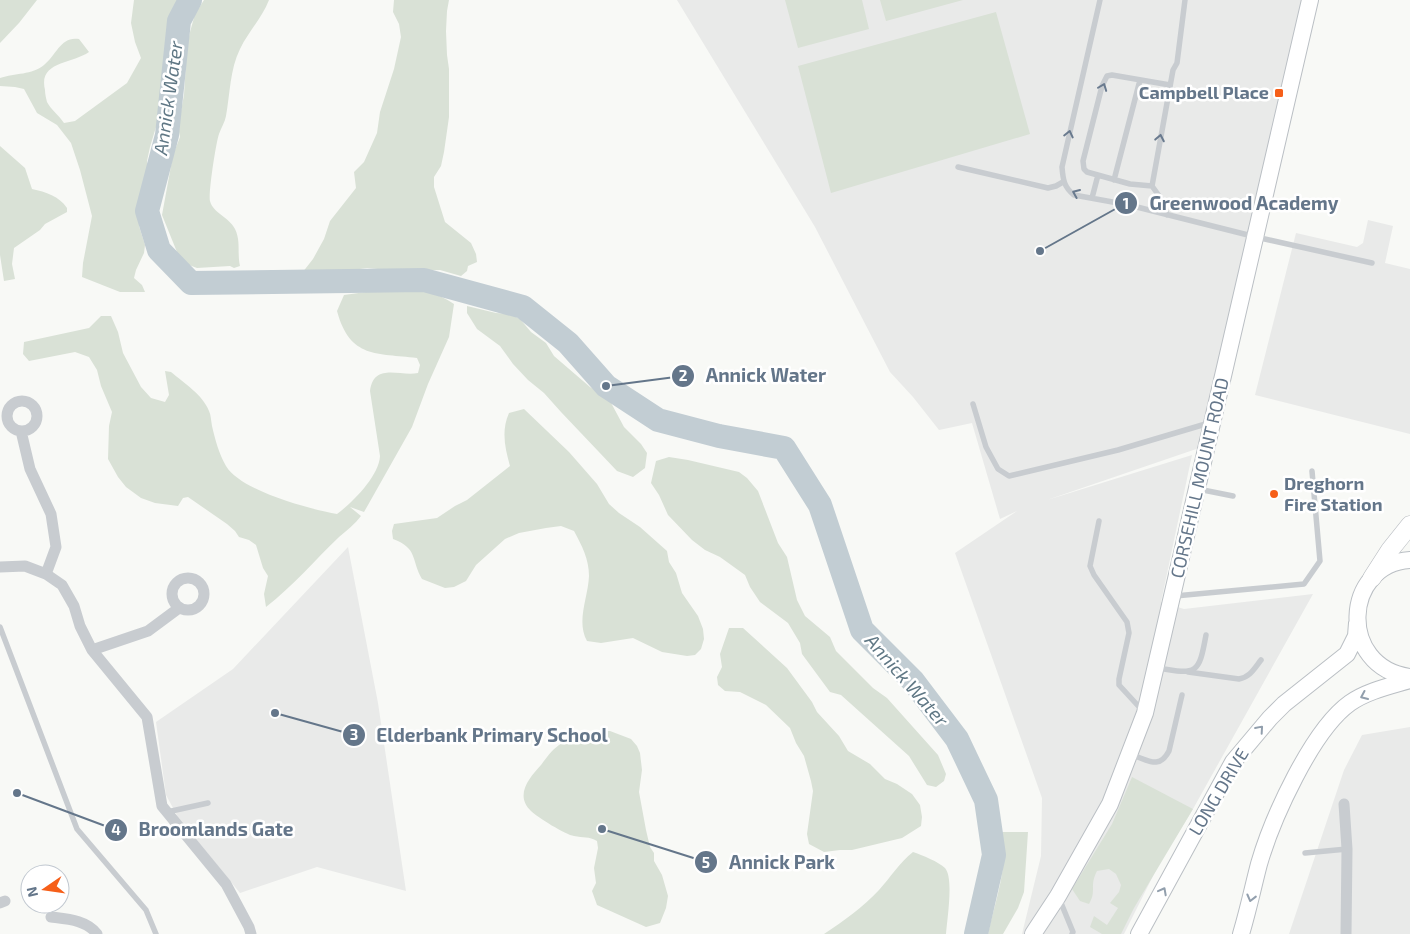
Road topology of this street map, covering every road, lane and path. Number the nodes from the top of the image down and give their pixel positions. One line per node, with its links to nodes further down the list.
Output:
1 (1100, 0): 9 (lane, one-way to 1)
2 (1185, 0): 5 (lane)
3 (1310, 0): 13 (main road, CORSEHILL MOUNT ROAD)
4 (1140, 80): 5 (lane); 7 (lane, one-way to 4); 8 (lane)
5 (1170, 85): 10 (lane, one-way to 5)
6 (958, 167): 9 (lane)
7 (1098, 175): 8 (lane); 11 (lane)
8 (1114, 180): 10 (lane)
9 (1063, 182): 11 (lane, one-way to 9)
10 (1152, 186): 12 (lane)
11 (1092, 198): 12 (lane)
12 (1167, 215): 13 (lane)
13 (1256, 237): 14 (lane); 16 (main road, CORSEHILL MOUNT ROAD)
14 (1372, 263)
15 (973, 404): 16 (lane)
16 (1214, 422): 19 (main road, CORSEHILL MOUNT ROAD)
17 (21, 431): 25 (street)
18 (1312, 471): 27 (lane)
19 (1198, 489): 20 (lane); 27 (main road, CORSEHILL MOUNT ROAD)
20 (1234, 496)
21 (1099, 521): 38 (lane)
22 (1410, 525): 26 (main road)
23 (1410, 560): 26 (main road)
24 (0, 567): 25 (street)
25 (46, 574): 32 (street)
26 (1372, 578): 29 (main road, LONG DRIVE)
27 (1172, 597): 34 (main road, CORSEHILL MOUNT ROAD)
28 (179, 608): 32 (street)
29 (1357, 623): 36 (main road); 52 (main road, LONG DRIVE, one-way to 29)
30 (0, 627): 48 (lane)
31 (1206, 635): 35 (lane)
32 (92, 650): 42 (street)
33 (1261, 660): 35 (lane)
34 (1156, 668): 35 (lane); 38 (main road, CORSEHILL MOUNT ROAD)
35 (1188, 672)
36 (1410, 679): 53 (main road, one-way to 53)
37 (1182, 695): 39 (lane)
38 (1145, 713): 39 (main road, CORSEHILL MOUNT ROAD)
39 (1130, 754): 45 (main road, CORSEHILL MOUNT ROAD)
40 (208, 803): 42 (lane)
41 (1344, 804): 43 (street)
42 (167, 812): 49 (street)
43 (1347, 849): 44 (lane); 54 (street)
44 (1305, 853)
45 (1058, 896): 50 (main road, CORSEHILL MOUNT ROAD); 51 (lane)
46 (51, 917): 47 (street)
47 (97, 934)
48 (156, 934)
49 (251, 934)
50 (1033, 934)
51 (1072, 934)
52 (1139, 934)
53 (1241, 934)
54 (1346, 934)

